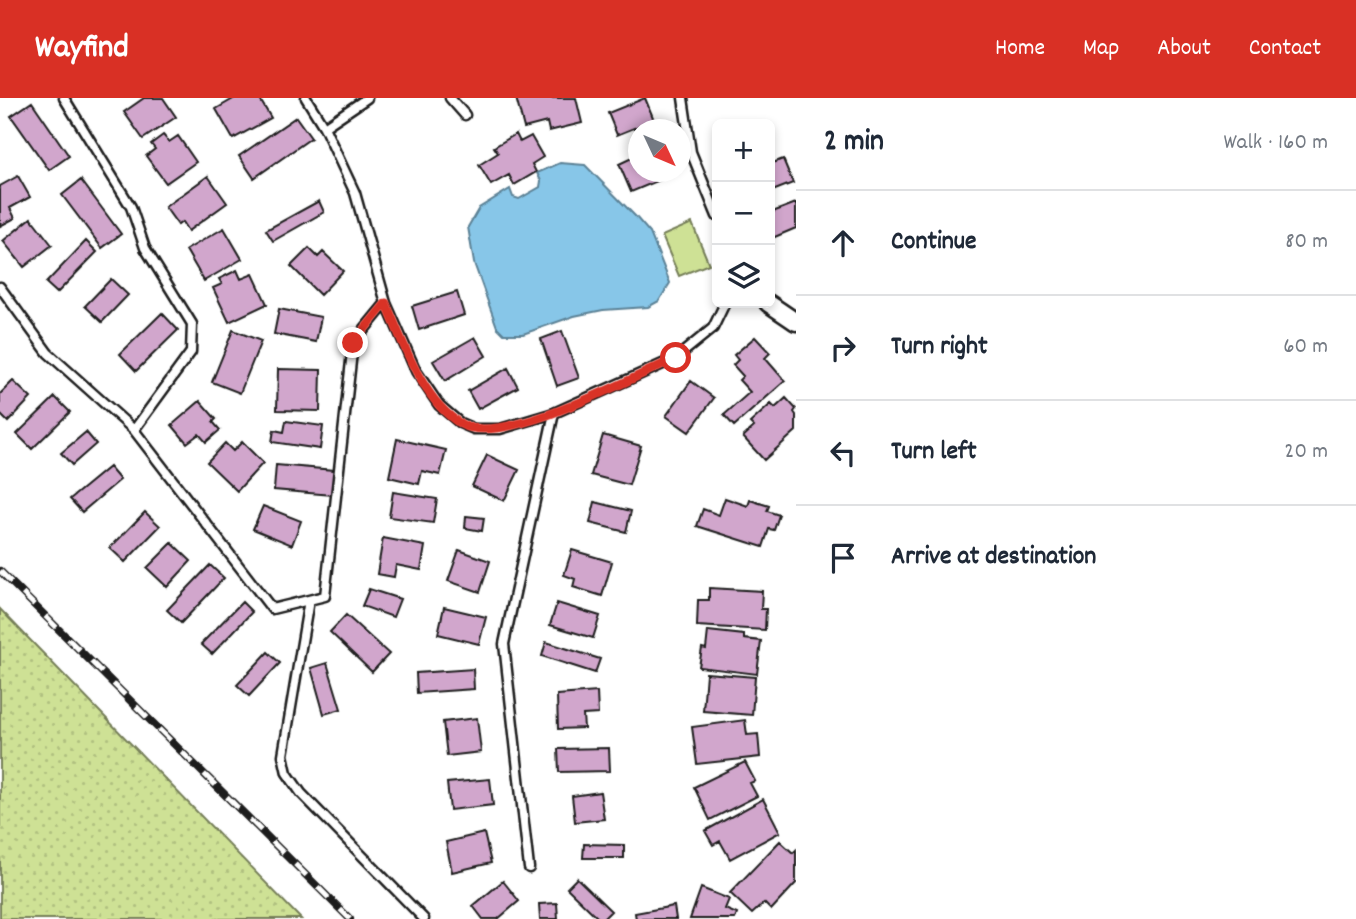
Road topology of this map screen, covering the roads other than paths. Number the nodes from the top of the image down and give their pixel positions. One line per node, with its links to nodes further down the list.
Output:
1 (64, 98): 15 (lane)
2 (306, 98): 7 (lane)
3 (367, 98): 7 (lane)
4 (450, 98): 6 (lane)
5 (683, 98): 8 (lane)
6 (465, 116)
7 (324, 127): 10 (lane)
8 (712, 204)
9 (0, 287): 15 (lane)
10 (386, 303): 14 (lane); 16 (lane)
11 (723, 308): 14 (lane)
12 (775, 308): 13 (street)
13 (796, 321)
14 (554, 413): 17 (lane)
15 (135, 430): 16 (lane)
16 (309, 600): 18 (lane)
17 (529, 868)
18 (424, 919)

